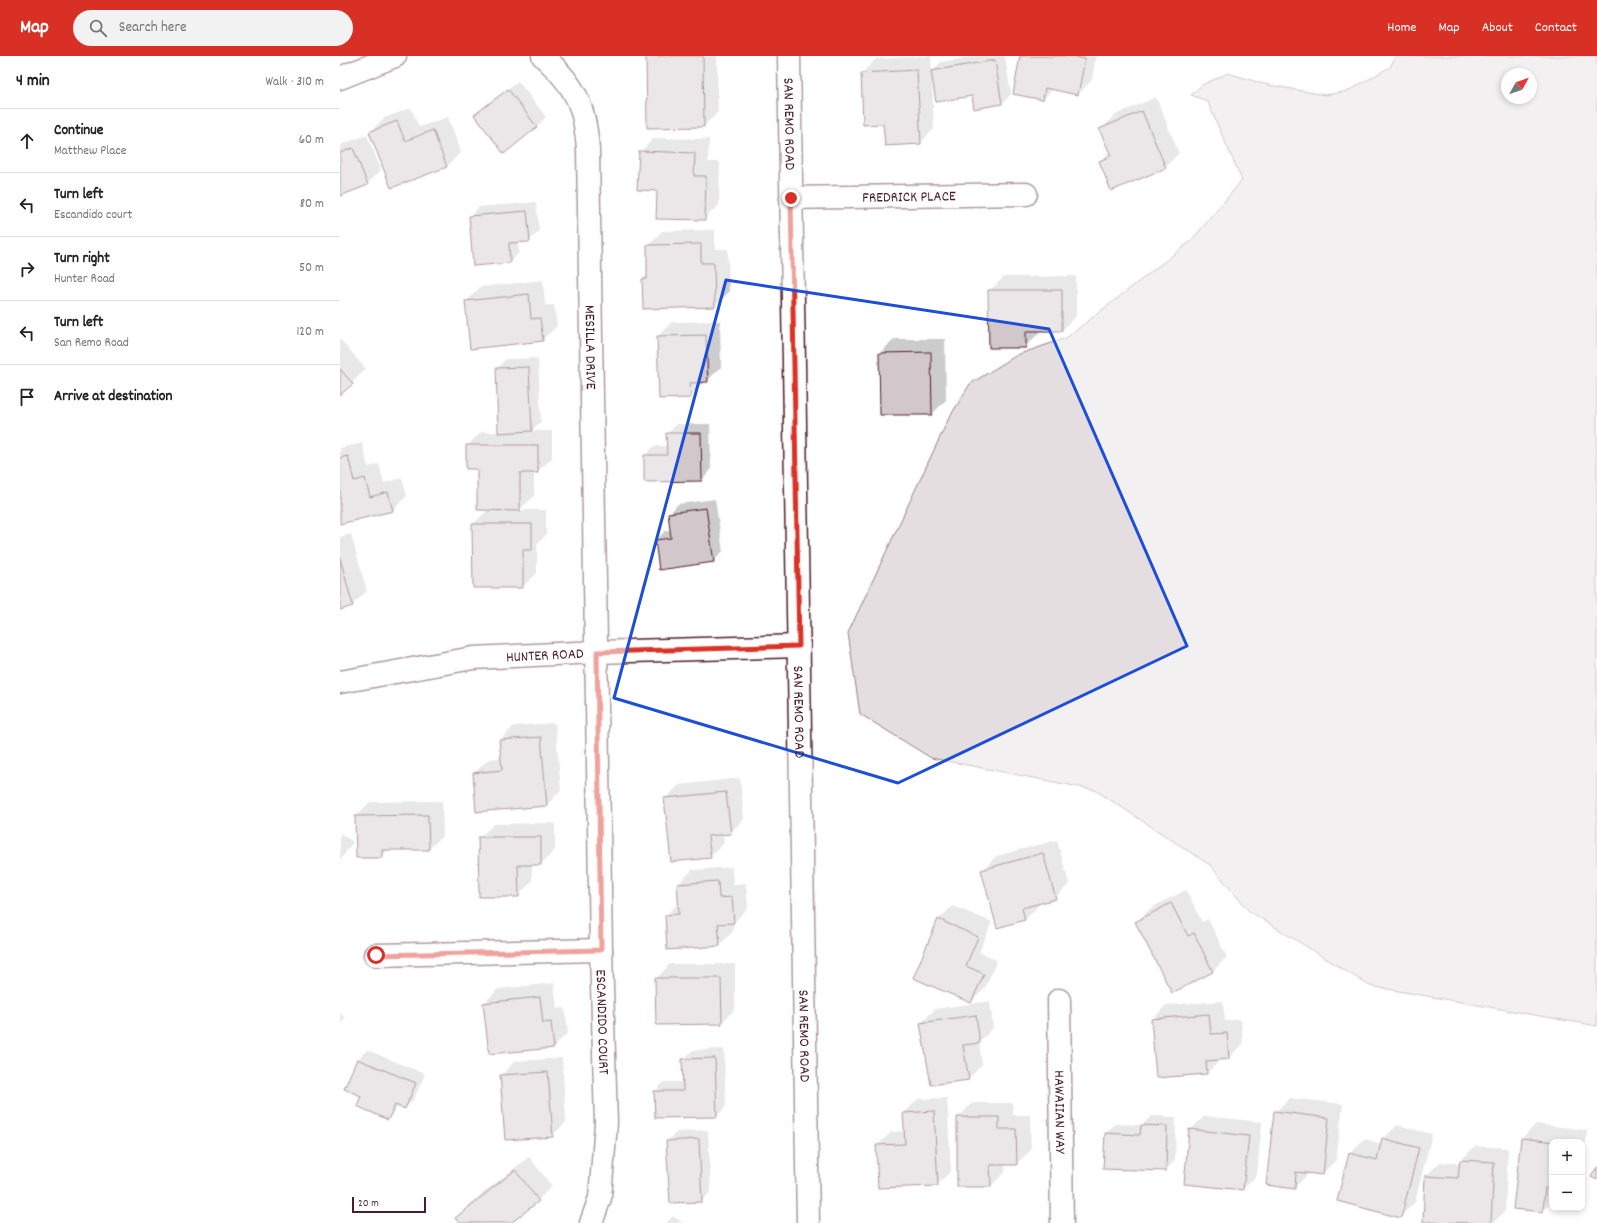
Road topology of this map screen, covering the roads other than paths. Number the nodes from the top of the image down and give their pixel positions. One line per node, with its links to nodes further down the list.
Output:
1 (395, 56): 4 (street)
2 (543, 56): 8 (street, MESILLA DRIVE)
3 (789, 56): 6 (street, SAN REMO ROAD)
4 (340, 78)
5 (1026, 194): 6 (street, FREDRICK PLACE)
6 (791, 198): 7 (street, SAN REMO ROAD)
7 (799, 646): 8 (street, HUNTER ROAD); 14 (street, SAN REMO ROAD)
8 (597, 652): 9 (street, HUNTER ROAD); 10 (street, ESCANDIDO COURT)
9 (340, 682)
10 (601, 950): 11 (street); 13 (street, ESCANDIDO COURT)
11 (376, 955)
12 (1059, 1000): 15 (street, HAWAIIAN WAY)
13 (592, 1223)
14 (808, 1223)
15 (1062, 1223)

